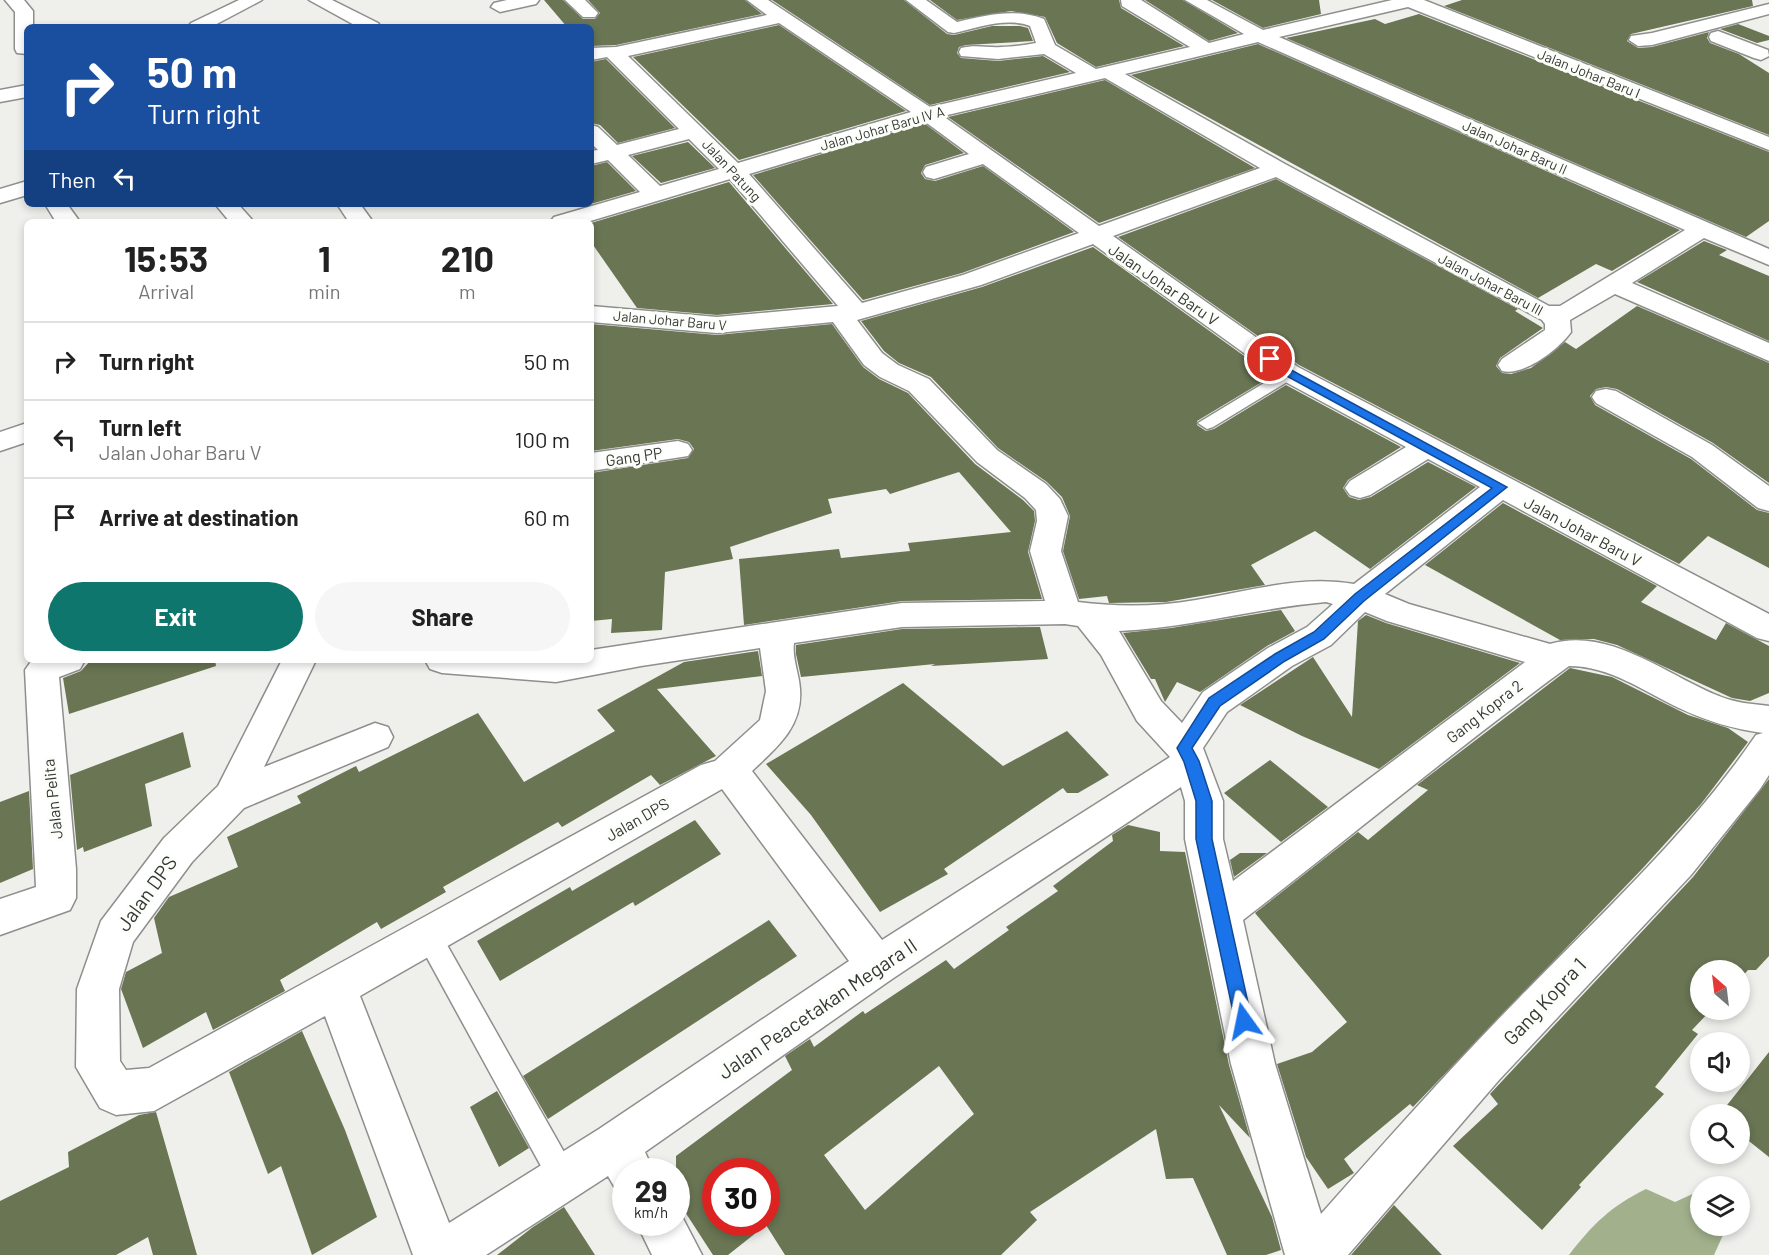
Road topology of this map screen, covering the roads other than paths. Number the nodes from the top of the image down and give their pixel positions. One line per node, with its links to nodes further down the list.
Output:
1 (15, 0): 24 (street)
2 (254, 0): 15 (street)
3 (530, 0): 11 (street)
4 (574, 0): 13 (street)
5 (756, 0): 14 (street, Jalan Johar Baru V)
6 (915, 0): 17 (street)
7 (1132, 0): 23 (street)
8 (1194, 0): 18 (street)
9 (1410, 1): 18 (street, Jalan Johar Baru IV A); 32 (street, Jalan Johar Baru I)
10 (331, 2): 16 (street)
11 (500, 7)
12 (1765, 12): 20 (street)
13 (589, 13)
14 (784, 17): 22 (street); 29 (street, Jalan Johar Baru V)
15 (203, 24)
16 (367, 24)
17 (954, 28): 21 (street); 21 (street)
18 (1260, 36): 23 (street, Jalan Johar Baru IV A); 47 (street, Jalan Johar Baru II)
19 (1718, 36): 25 (street)
20 (1638, 40)
21 (1047, 48): 26 (street, Jalan Johar Baru III)
22 (603, 49): 30 (street, Jalan Patung)
23 (1206, 49): 26 (street, Jalan Johar Baru IV A)
24 (20, 50)
25 (1766, 56)
26 (1100, 74): 29 (street, Jalan Johar Baru IV A); 36 (street, Jalan Johar Baru III)
27 (24, 92): 28 (street)
28 (0, 96)
29 (927, 114): 34 (street, Jalan Johar Baru V); 37 (street, Jalan Johar Baru IV A)
30 (694, 131): 33 (street); 37 (street, Jalan Patung)
31 (594, 134): 33 (street)
32 (1769, 144)
33 (614, 152): 35 (street); 40 (street)
34 (985, 156): 38 (street); 48 (street, Jalan Johar Baru V)
35 (594, 157)
36 (1277, 169): 48 (street); 53 (street, Jalan Johar Baru III)
37 (733, 170): 40 (street, Jalan Johar Baru IV A); 51 (street, Jalan Patung)
38 (934, 172)
39 (24, 189): 41 (street)
40 (655, 194): 43 (street, Jalan Johar Baru IV A)
41 (0, 196)
42 (229, 207): 45 (street)
43 (594, 207)
44 (589, 208): 46 (street, Jalan Johar Baru IV A)
45 (239, 219)
46 (568, 219)
47 (1703, 229): 49 (street, Jalan Johar Baru II); 50 (street, Jalan Johar Baru III)
48 (1095, 235): 51 (street, Jalan Johar Baru V); 56 (street, Jalan Johar Baru V)
49 (1769, 258)
50 (1614, 284): 53 (street, Jalan Johar Baru III); 54 (street)
51 (849, 313): 52 (street, Jalan Johar Baru V); 68 (street, Jalan Patung)
52 (594, 314)
53 (1551, 315): 55 (street)
54 (1769, 352)
55 (1511, 365)
56 (1289, 373): 58 (lane); 61 (street, Jalan Johar Baru V)
57 (1606, 398): 66 (street)
58 (1208, 423)
59 (24, 433): 60 (street)
60 (0, 442)
61 (1427, 447): 64 (street, Jalan Johar Baru V); 65 (street)
62 (678, 450): 63 (street, Gang PP)
63 (594, 462)
64 (1500, 487): 67 (street); 69 (street, Jalan Johar Baru V)
65 (1360, 488)
66 (1769, 501)
67 (1360, 597): 68 (street); 71 (street); 80 (street)
68 (1077, 614): 70 (street); 80 (street)
69 (1769, 629)
70 (780, 633): 72 (street); 81 (street)
71 (1556, 658): 77 (street, Gang Kopra 2); 83 (street, Gang Kopra 2)
72 (594, 662)
73 (59, 663): 84 (street, Jalan Pelita)
74 (298, 663): 82 (street)
75 (480, 663): 76 (street)
76 (588, 663)
77 (1769, 720)
78 (375, 737): 82 (street, Jalan DPS)
79 (1769, 745): 96 (street, Gang Kopra 1)
80 (1188, 754): 83 (street); 86 (street, Jalan Peacetakan Megara II)
81 (725, 774): 85 (street, Jalan DPS); 86 (street)
82 (231, 796): 87 (street, Jalan DPS)
83 (1227, 909): 95 (street)
84 (0, 917)
85 (429, 937): 87 (street, Jalan DPS); 90 (lane)
86 (877, 966): 88 (street, Jalan Peacetakan Megara II)
87 (336, 989): 92 (street)
88 (623, 1158)
89 (612, 1162): 90 (street, Jalan Peacetakan Megara II)
90 (563, 1178): 93 (street, Jalan Peacetakan Megara II)
91 (668, 1236): 94 (street)
92 (437, 1255)
93 (442, 1255)
94 (678, 1255)
95 (1309, 1255)
96 (1316, 1255)

